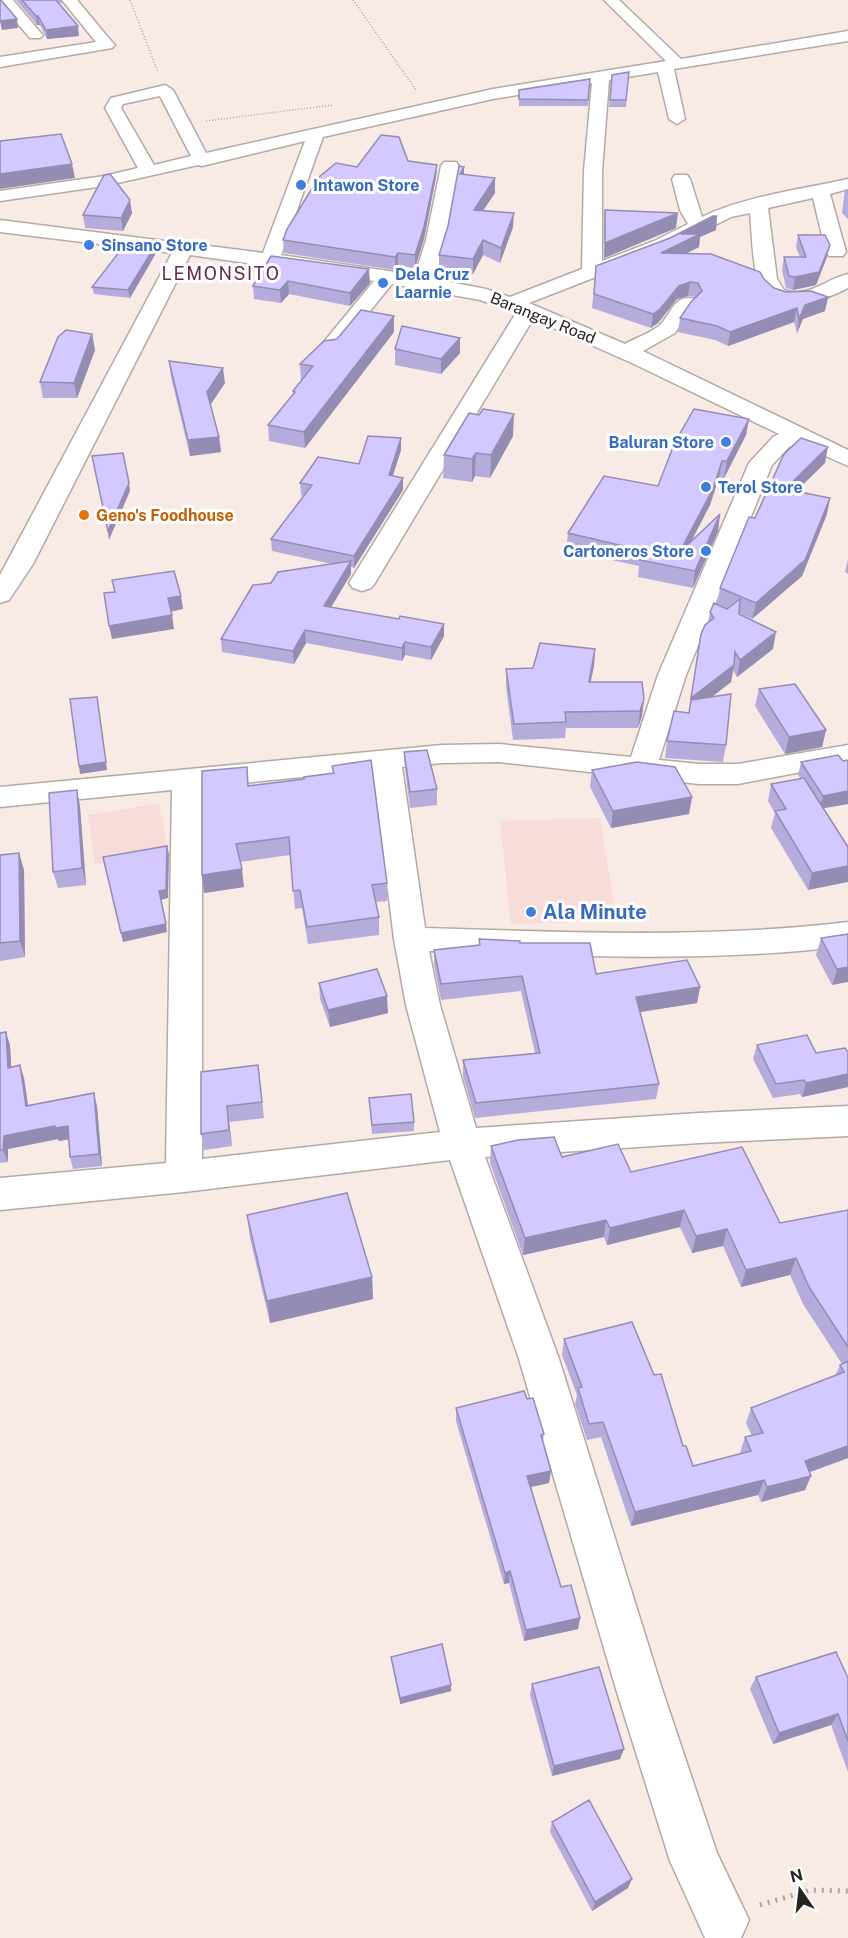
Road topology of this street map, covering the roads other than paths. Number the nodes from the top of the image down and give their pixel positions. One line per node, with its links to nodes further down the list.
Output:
1 (5, 0): 5 (street)
2 (69, 0): 6 (street)
3 (611, 0): 7 (street)
4 (848, 36): 7 (street)
5 (12, 38)
6 (0, 62)
7 (671, 65): 8 (street); 9 (street)
8 (601, 76): 10 (street); 24 (street)
9 (677, 119)
10 (316, 134): 11 (street); 23 (street)
11 (202, 161): 13 (street); 13 (street)
12 (450, 166): 27 (street)
13 (149, 172): 17 (street)
14 (681, 179): 20 (street)
15 (848, 184): 16 (street)
16 (820, 190): 18 (street); 22 (street)
17 (0, 196)
18 (758, 204): 20 (street); 26 (street)
19 (0, 226): 21 (street, Barangay Road)
20 (698, 226): 24 (street)
21 (185, 248): 23 (street, Barangay Road); 35 (street)
22 (836, 252)
23 (270, 259): 25 (street, Barangay Road)
24 (592, 270): 29 (street)
25 (388, 276): 27 (street, Barangay Road); 30 (street)
26 (848, 280)
27 (423, 282): 29 (street, Barangay Road)
28 (689, 303): 31 (street)
29 (520, 306): 31 (street, Barangay Road); 34 (street)
30 (329, 349)
31 (626, 352): 32 (street, Barangay Road)
32 (796, 434): 33 (street, Barangay Road); 38 (street)
33 (848, 459)
34 (362, 583)
35 (0, 595)
36 (848, 754): 38 (street)
37 (386, 758): 38 (street); 39 (street); 42 (street)
38 (642, 768)
39 (187, 778): 40 (street); 45 (street)
40 (0, 797)
41 (848, 934): 42 (street)
42 (410, 939): 44 (street)
43 (848, 1121): 44 (street)
44 (462, 1144): 45 (street); 47 (street)
45 (184, 1177): 46 (street)
46 (0, 1194)
47 (723, 1920)

